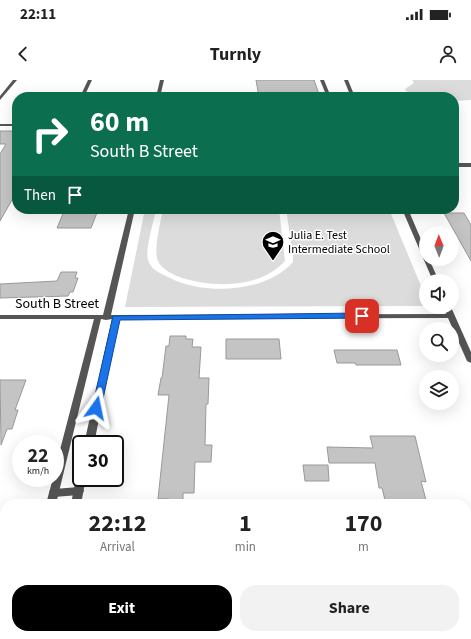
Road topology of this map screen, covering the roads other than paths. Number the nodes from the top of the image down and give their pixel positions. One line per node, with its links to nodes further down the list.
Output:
1 (15, 80): 10 (street)
2 (90, 80): 6 (street)
3 (162, 80): 7 (street)
4 (322, 80): 8 (street)
5 (346, 80): 9 (street)
6 (84, 92)
7 (159, 92)
8 (327, 92)
9 (351, 92)
10 (0, 99)
11 (0, 125): 12 (street)
12 (12, 125)
13 (459, 165): 14 (street)
14 (471, 165)
15 (131, 214): 20 (street)
16 (407, 214): 17 (street)
17 (419, 242)
18 (451, 316): 21 (street, South B Street); 22 (street)
19 (0, 317): 20 (street, South B Street)
20 (102, 318): 21 (street, South B Street); 26 (street)
21 (116, 318): 23 (street)
22 (471, 361)
23 (91, 435)
24 (79, 487): 25 (street)
25 (78, 491): 26 (street); 28 (street)
26 (54, 492): 27 (street)
27 (52, 499)
28 (77, 499)

